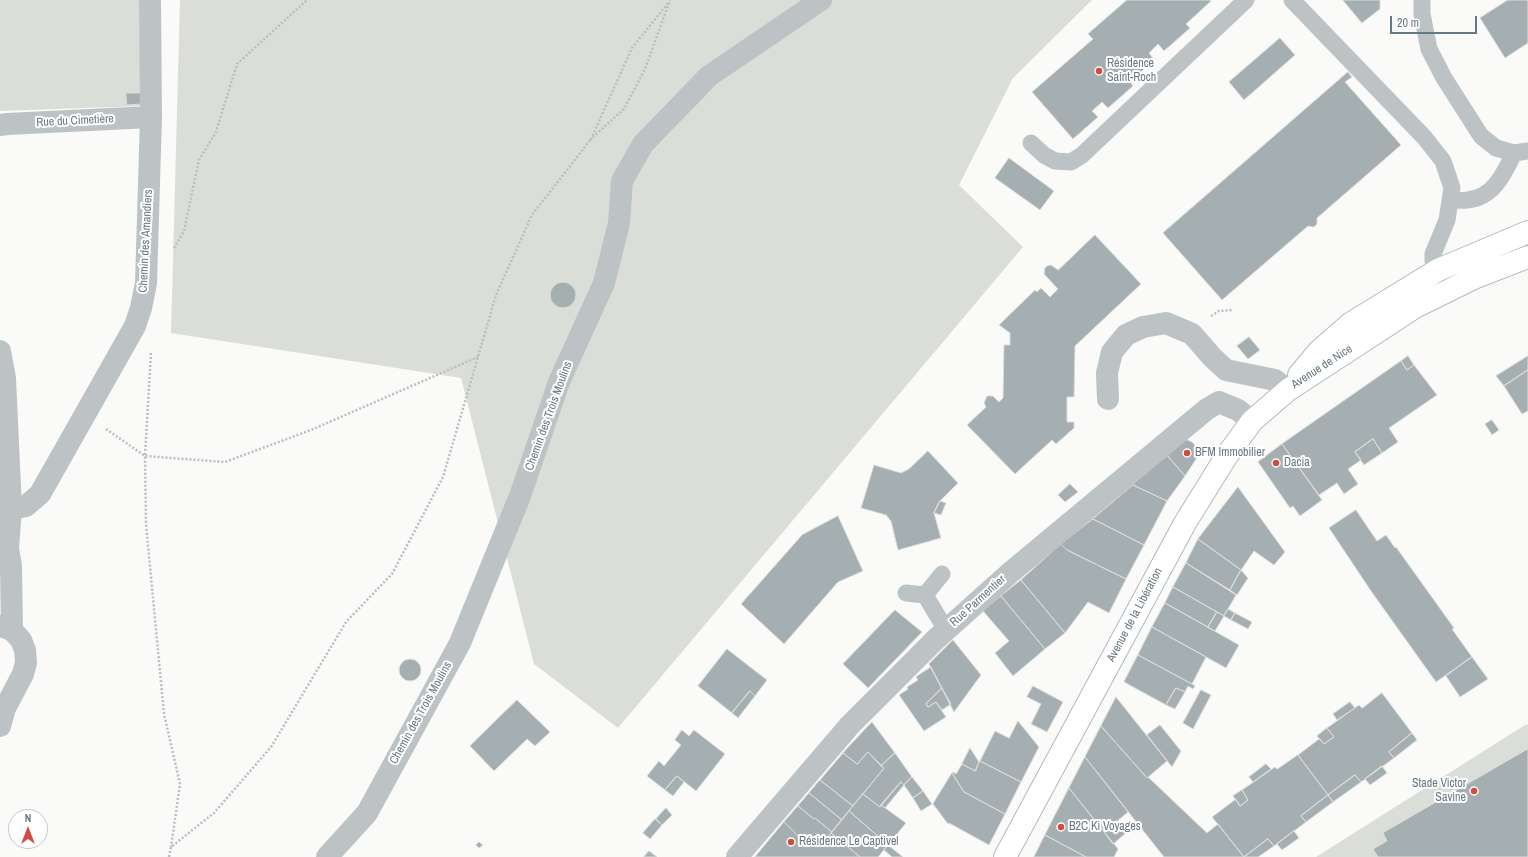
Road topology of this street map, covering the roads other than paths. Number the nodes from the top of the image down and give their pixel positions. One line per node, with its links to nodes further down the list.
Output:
1 (150, 0): 6 (street, Chemin des Amandiers)
2 (820, 0): 28 (street, Chemin des Trois Moulins)
3 (1246, 0): 8 (lane)
4 (1292, 0): 10 (lane)
5 (1422, 0): 9 (lane)
6 (151, 117): 7 (street, Rue du Cimetière); 20 (street, Chemin des Amandiers)
7 (0, 126)
8 (1032, 143)
9 (1521, 152): 10 (lane)
10 (1451, 199): 13 (lane)
11 (1528, 232): 13 (main road, Avenue de Nice)
12 (1528, 257): 16 (main road, Avenue de Nice)
13 (1438, 270): 16 (main road, Avenue de Nice)
14 (0, 351): 20 (street)
15 (1226, 370): 16 (street); 17 (street); 18 (street)
16 (1288, 390): 19 (main road, Avenue de la Libération)
17 (1108, 399)
18 (1219, 402): 19 (street); 26 (street, Rue Parmentier)
19 (1252, 421): 30 (main road, Avenue de la Libération)
20 (6, 509): 21 (street)
21 (4, 556): 25 (street)
22 (942, 574): 24 (lane)
23 (906, 593): 24 (lane)
24 (925, 595): 26 (lane)
25 (6, 628): 27 (street)
26 (946, 630): 29 (street, Rue Parmentier)
27 (0, 726)
28 (327, 857)
29 (737, 857)
30 (1005, 857)

